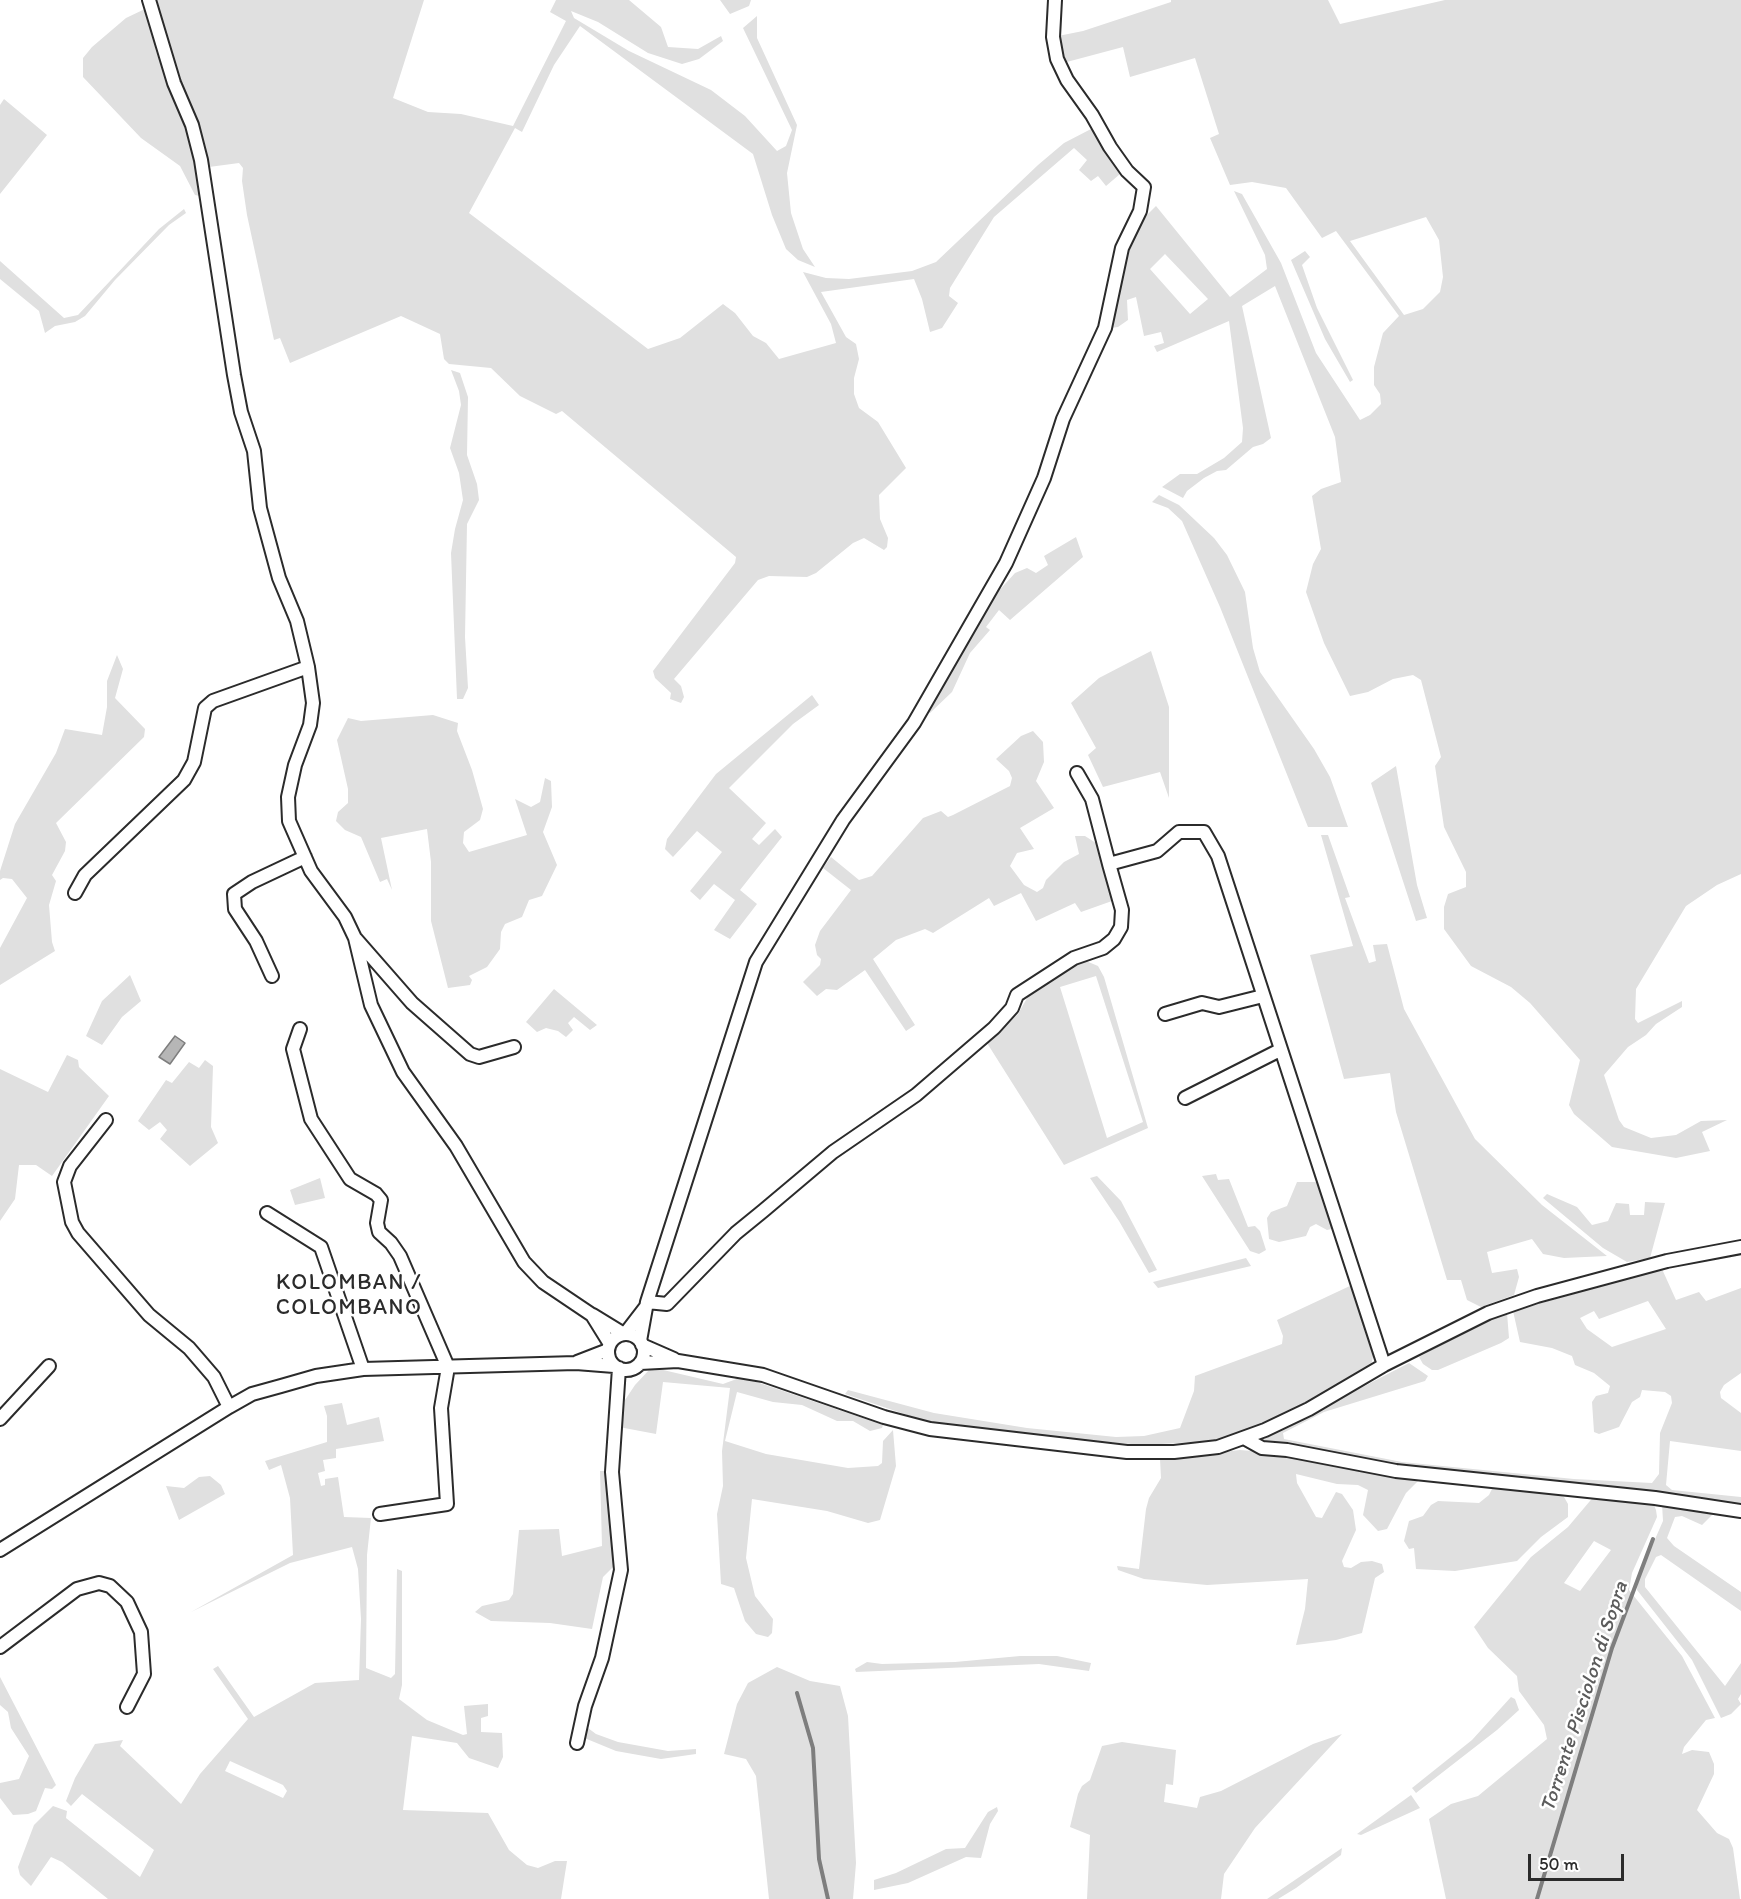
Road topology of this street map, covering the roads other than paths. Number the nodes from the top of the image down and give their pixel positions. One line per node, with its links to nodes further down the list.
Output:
1 (150, 0): 3 (street)
2 (1055, 0): 19 (street)
3 (308, 667): 5 (street); 7 (street)
4 (1077, 773): 6 (street)
5 (305, 857): 8 (street); 9 (street)
6 (1109, 864): 10 (street); 19 (street)
7 (75, 893)
8 (355, 938): 13 (street); 20 (street)
9 (272, 976)
10 (1263, 996): 11 (street); 14 (street)
11 (1166, 1014)
12 (300, 1029): 28 (street)
13 (514, 1047)
14 (1280, 1050): 15 (street); 26 (street)
15 (1185, 1098)
16 (106, 1120): 31 (street)
17 (267, 1214): 30 (street)
18 (1741, 1247): 26 (street)
19 (646, 1305): 21 (street); 22 (street)
20 (592, 1315): 21 (street); 23 (street)
21 (625, 1334): 22 (street); 23 (street)
22 (641, 1343): 24 (street); 29 (street)
23 (609, 1347): 25 (street); 29 (street)
24 (678, 1361): 29 (street); 33 (street)
25 (576, 1363): 28 (street); 29 (street)
26 (1384, 1365): 33 (street)
27 (50, 1366): 32 (street)
28 (448, 1367): 30 (street); 35 (street)
29 (626, 1367): 41 (street)
30 (363, 1369): 31 (street)
31 (229, 1407): 37 (street)
32 (0, 1419)
33 (1244, 1438): 34 (street)
34 (1741, 1510)
35 (380, 1514)
36 (1, 1534): 37 (street)
37 (12, 1542): 38 (street)
38 (0, 1550)
39 (0, 1647): 40 (street)
40 (127, 1707)
41 (577, 1743)

